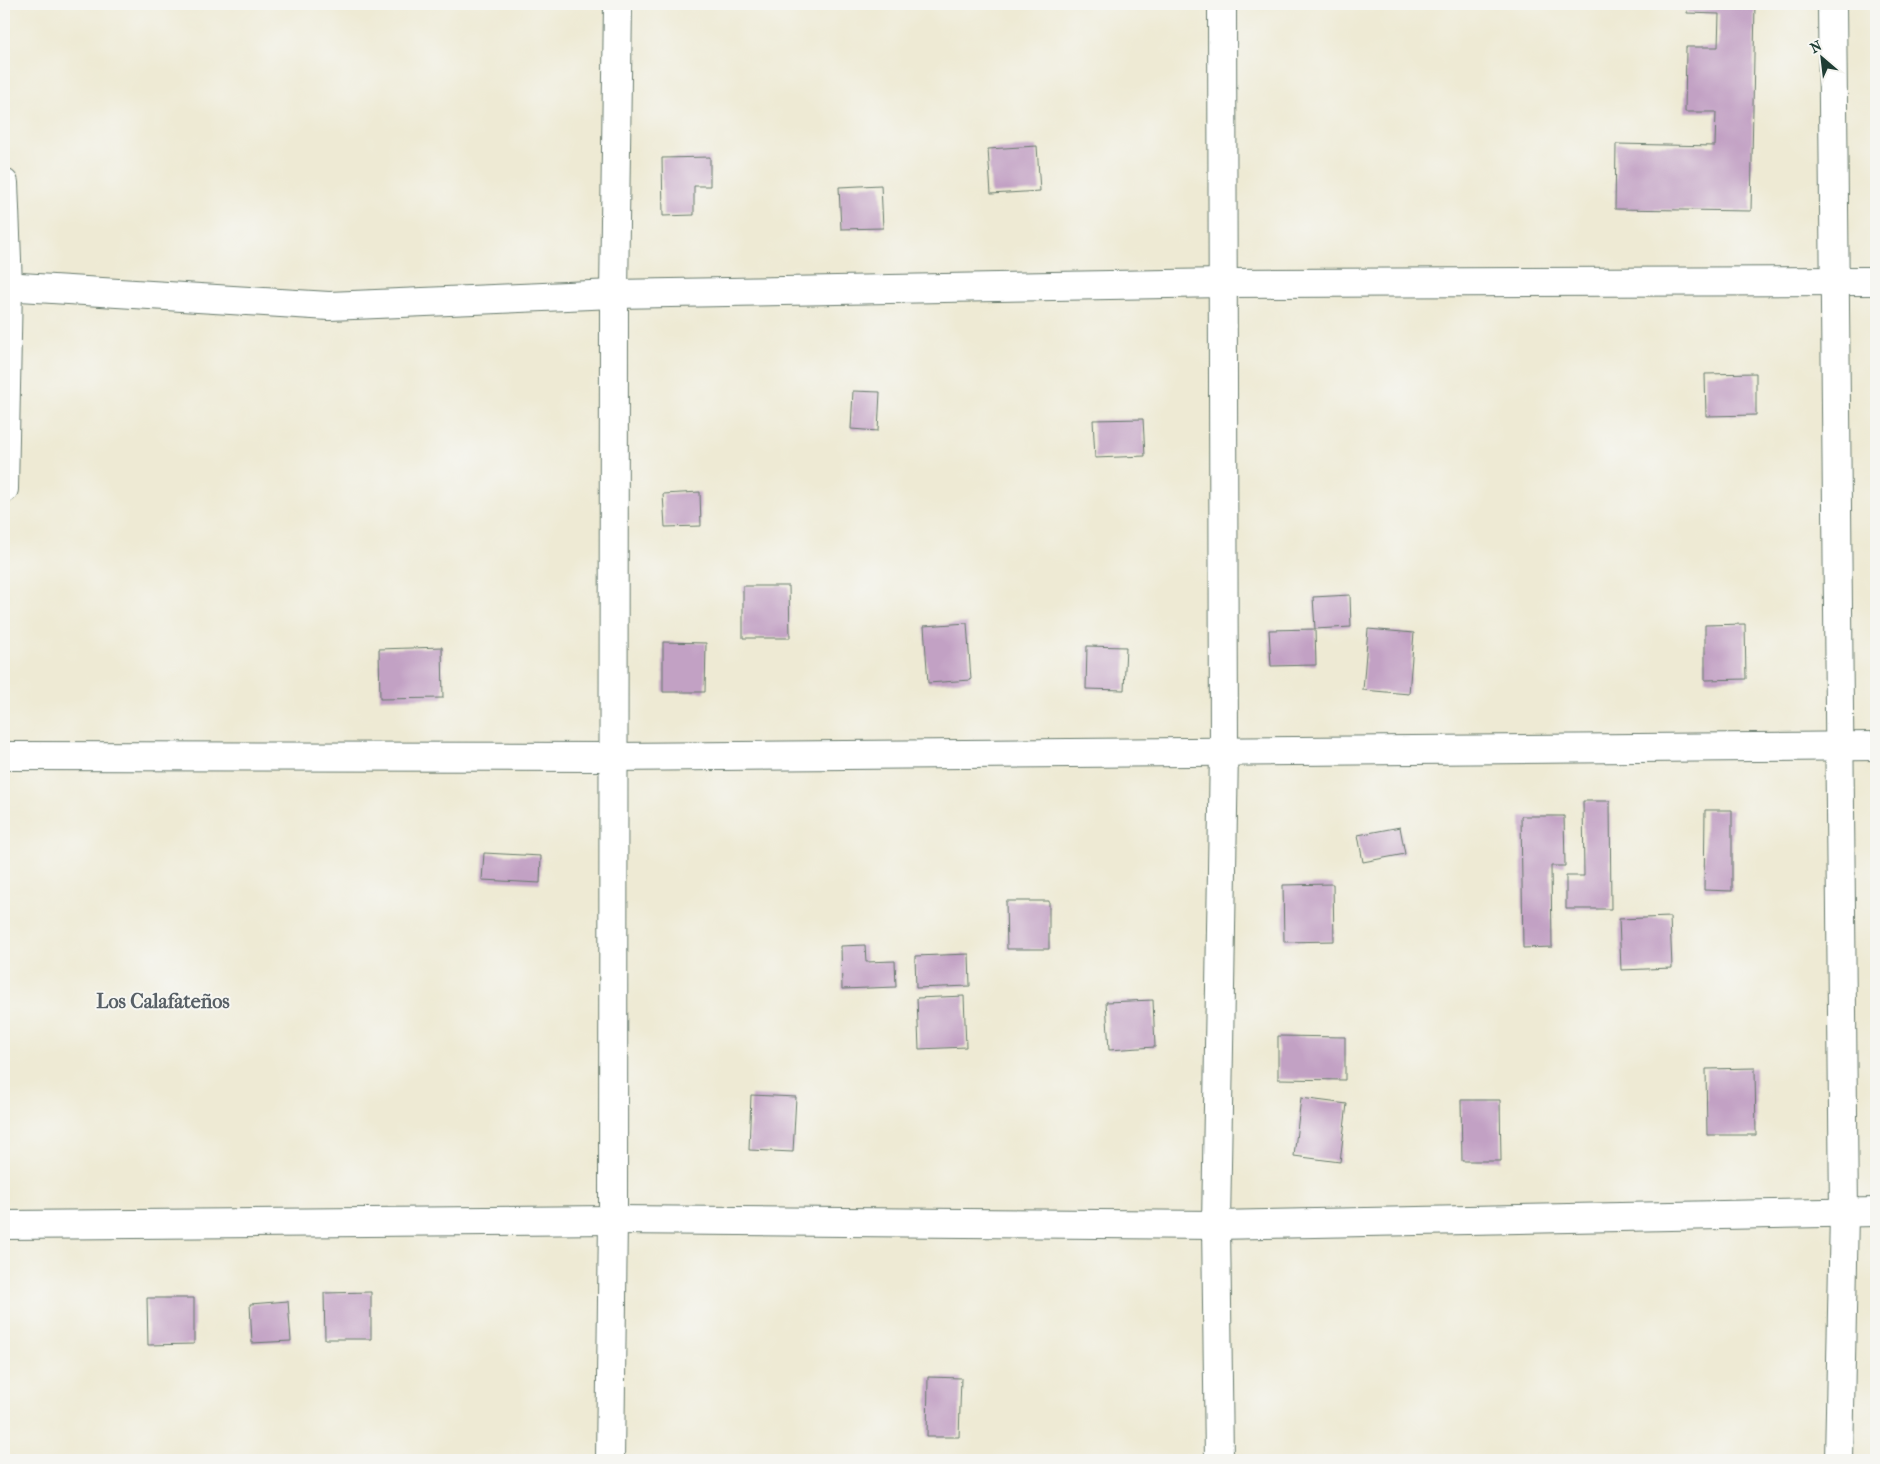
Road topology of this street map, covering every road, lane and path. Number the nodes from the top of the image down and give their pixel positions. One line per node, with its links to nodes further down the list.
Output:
1 (618, 4): 9 (street)
2 (1222, 4): 7 (street)
3 (1832, 4): 5 (street)
4 (4, 183): 8 (street)
5 (1834, 281): 6 (street); 7 (street); 13 (street)
6 (1876, 281)
7 (1224, 283): 9 (street); 14 (street)
8 (6, 285): 9 (street); 10 (street)
9 (614, 294): 16 (street)
10 (4, 418): 11 (street)
11 (4, 489)
12 (1876, 746): 13 (street)
13 (1838, 747): 14 (street); 18 (street)
14 (1224, 751): 16 (street); 21 (street)
15 (4, 756): 16 (street)
16 (612, 757): 19 (street)
17 (1876, 1212): 18 (street)
18 (1844, 1213): 21 (street); 24 (street)
19 (613, 1220): 20 (street); 21 (street); 22 (street)
20 (4, 1225)
21 (1216, 1225): 23 (street)
22 (610, 1460)
23 (1219, 1460)
24 (1839, 1460)

